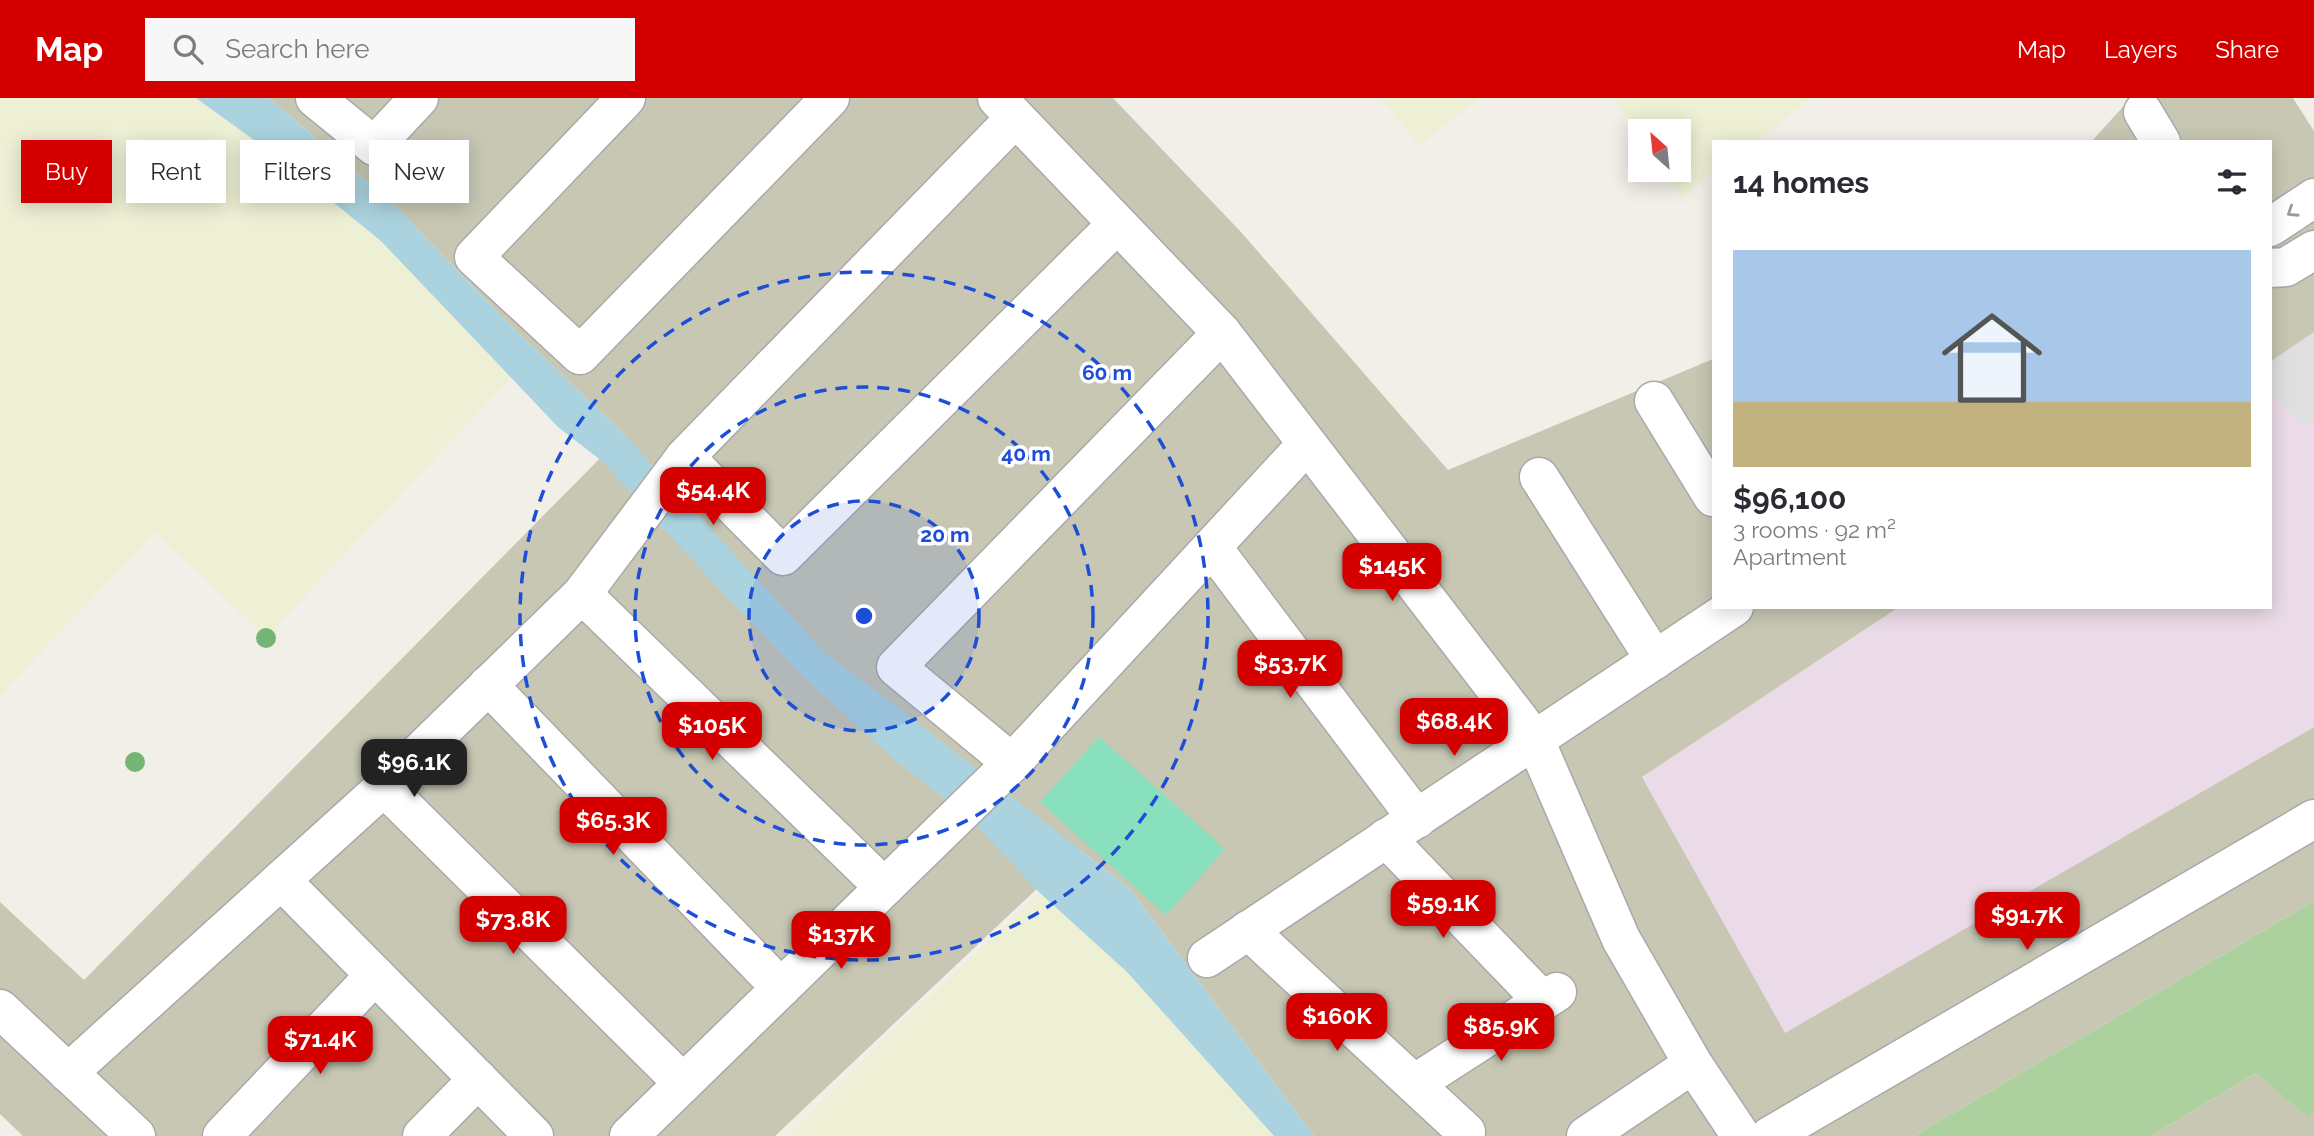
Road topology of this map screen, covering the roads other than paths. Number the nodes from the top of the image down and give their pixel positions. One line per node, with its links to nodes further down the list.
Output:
1 (315, 98): 2 (street)
2 (419, 98)
3 (626, 98): 4 (street)
4 (830, 98)
5 (1006, 108): 7 (street); 14 (street)
6 (2314, 198): 8 (street, one-way to 8)
7 (1117, 225): 11 (street); 14 (street)
8 (2272, 226)
9 (2314, 250): 10 (street)
10 (2272, 268)
11 (1222, 333): 13 (street); 23 (street)
12 (1654, 401): 16 (street)
13 (1307, 444): 17 (street); 22 (street)
14 (685, 457): 18 (street)
15 (1539, 477): 20 (street)
16 (1712, 495)
17 (1212, 547): 23 (street); 26 (street)
18 (582, 594): 21 (street); 28 (street)
19 (1731, 609): 20 (street)
20 (1655, 660): 22 (street)
21 (488, 685): 24 (street); 32 (street)
22 (1535, 740): 26 (street); 34 (street)
23 (1012, 763): 28 (street)
24 (384, 787): 27 (street); 37 (street)
25 (2314, 820): 47 (street)
26 (1401, 828): 29 (street); 38 (street)
27 (281, 880): 31 (street); 35 (street)
28 (884, 887): 32 (street)
29 (1248, 930): 30 (street); 38 (street)
30 (1207, 958)
31 (375, 975): 36 (street); 41 (street)
32 (781, 988): 37 (street)
33 (0, 1009): 35 (street)
34 (1693, 1064): 45 (street); 46 (street)
35 (68, 1073): 40 (street)
36 (478, 1079): 42 (street); 43 (street)
37 (683, 1083): 44 (street)
38 (1413, 1084): 39 (street)
39 (1466, 1132)
40 (136, 1136)
41 (222, 1136)
42 (422, 1136)
43 (534, 1136)
44 (629, 1136)
45 (1586, 1136)
46 (1741, 1136)
47 (1770, 1136)

